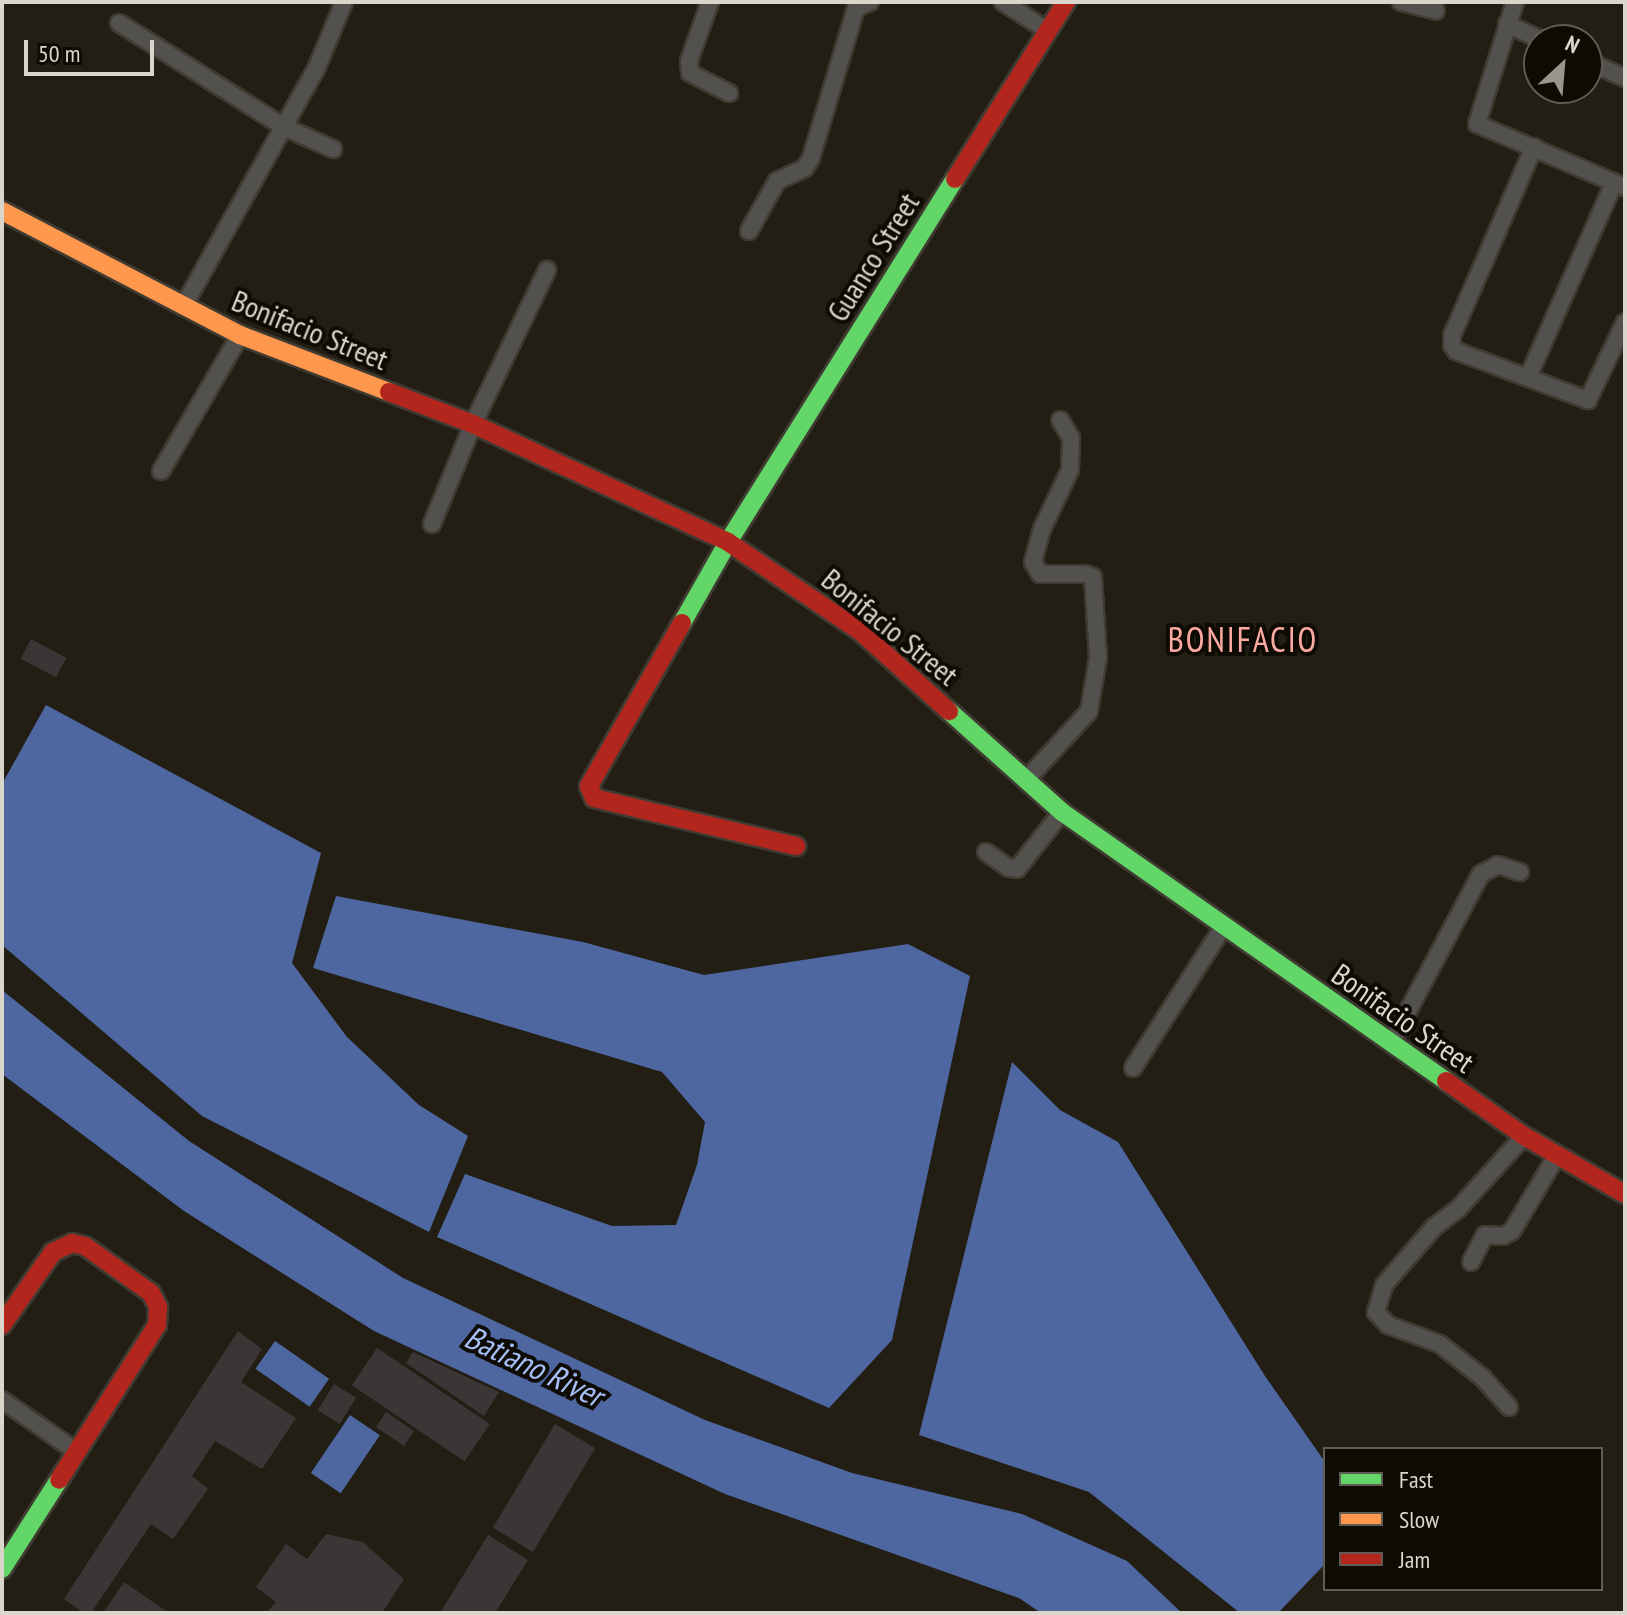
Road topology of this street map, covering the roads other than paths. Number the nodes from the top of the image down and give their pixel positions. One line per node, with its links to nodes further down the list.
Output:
1 (344, 2): 16 (street)
2 (710, 2): 15 (street)
3 (870, 2): 21 (street)
4 (1003, 2): 11 (street)
5 (1066, 2): 11 (street, Guanco Street)
6 (1401, 2): 8 (street)
7 (1515, 2): 10 (street)
8 (1436, 11)
9 (119, 23): 16 (street)
10 (1507, 24): 12 (street); 17 (street)
11 (1048, 31): 31 (street, Guanco Street)
12 (1523, 31)
13 (1603, 68): 14 (street)
14 (1625, 78)
15 (729, 93)
16 (284, 127): 18 (street); 23 (street)
17 (1534, 147): 19 (street); 26 (street)
18 (333, 149)
19 (1620, 185): 26 (street)
20 (2, 211): 23 (street, Bonifacio Street)
21 (749, 231)
22 (547, 270): 28 (street)
23 (183, 307): 25 (street, Bonifacio Street)
24 (1625, 322): 26 (street)
25 (240, 335): 28 (street, Bonifacio Street); 29 (street)
26 (1528, 377)
27 (1060, 420): 32 (street)
28 (473, 424): 30 (street); 31 (street, Bonifacio Street)
29 (161, 471)
30 (432, 524)
31 (728, 542): 32 (street, Bonifacio Street); 34 (street, Guanco Street)
32 (1027, 779): 33 (street, Bonifacio Street)
33 (1062, 812): 35 (street); 37 (street, Bonifacio Street)
34 (796, 846)
35 (986, 852)
36 (1520, 872): 38 (street)
37 (1223, 927): 38 (street, Bonifacio Street); 39 (street)
38 (1391, 1043): 40 (street, Bonifacio Street)
39 (1133, 1068)
40 (1524, 1136): 41 (street, Bonifacio Street); 46 (street)
41 (1556, 1157): 42 (street, Bonifacio Street); 43 (street)
42 (1625, 1194)
43 (1471, 1262)
44 (2, 1325): 47 (street)
45 (2, 1400): 47 (street)
46 (1509, 1407)
47 (77, 1452): 48 (street)
48 (2, 1569)

